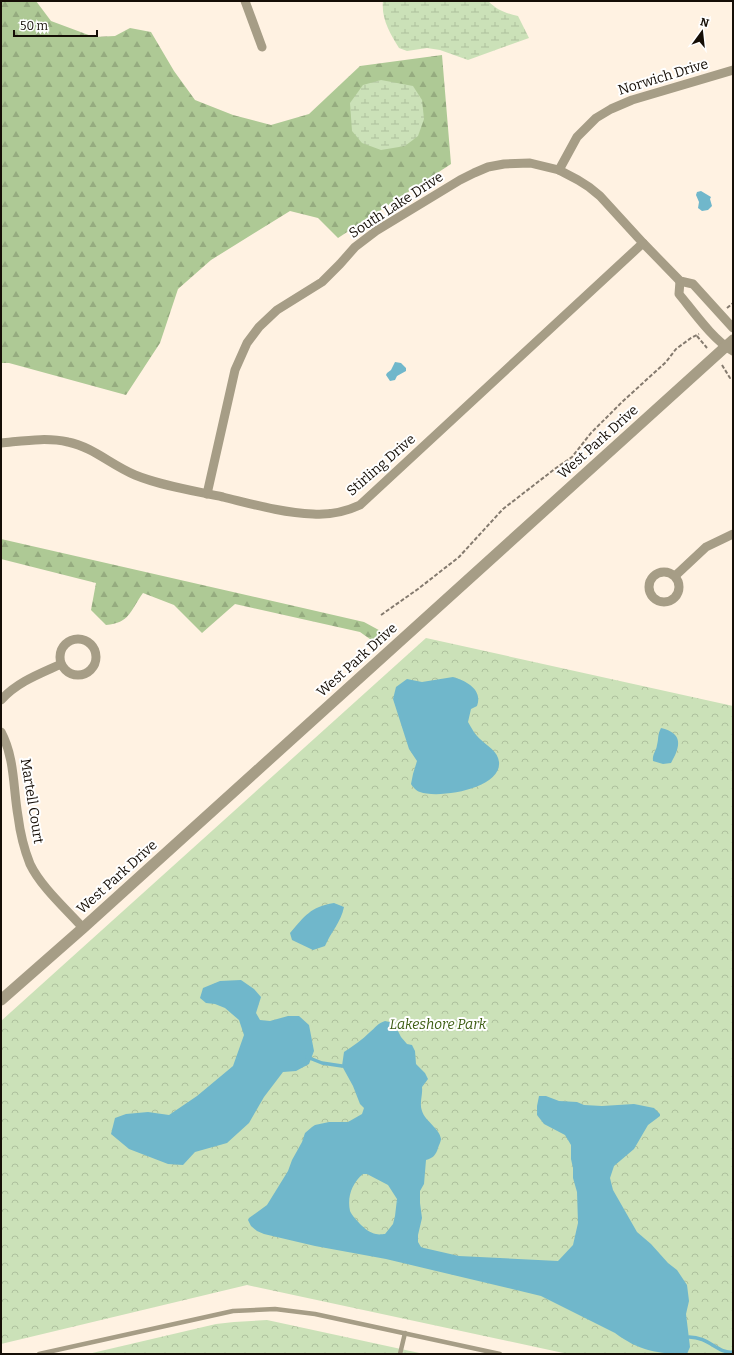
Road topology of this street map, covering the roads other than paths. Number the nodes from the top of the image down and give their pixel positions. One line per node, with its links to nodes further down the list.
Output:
1 (246, 1): 2 (street)
2 (262, 47)
3 (733, 70): 4 (street, Norwich Drive)
4 (559, 170): 5 (street, South Lake Drive); 10 (street, South Lake Drive)
5 (643, 243): 6 (street, South Lake Drive); 10 (street, Stirling Drive)
6 (680, 280): 7 (street, South Lake Drive); 8 (street)
7 (733, 328)
8 (731, 346): 16 (street, West Park Drive)
9 (1, 443): 10 (street, Stirling Drive)
10 (207, 494)
11 (733, 534): 12 (street)
12 (675, 576)
13 (61, 664): 13 (street); 14 (street)
14 (1, 700)
15 (1, 732): 16 (street, Martell Court)
16 (83, 928): 17 (street, West Park Drive)
17 (1, 1000)
18 (405, 1333): 19 (lane); 20 (lane); 21 (lane)
19 (39, 1354)
20 (400, 1354)
21 (500, 1354)

